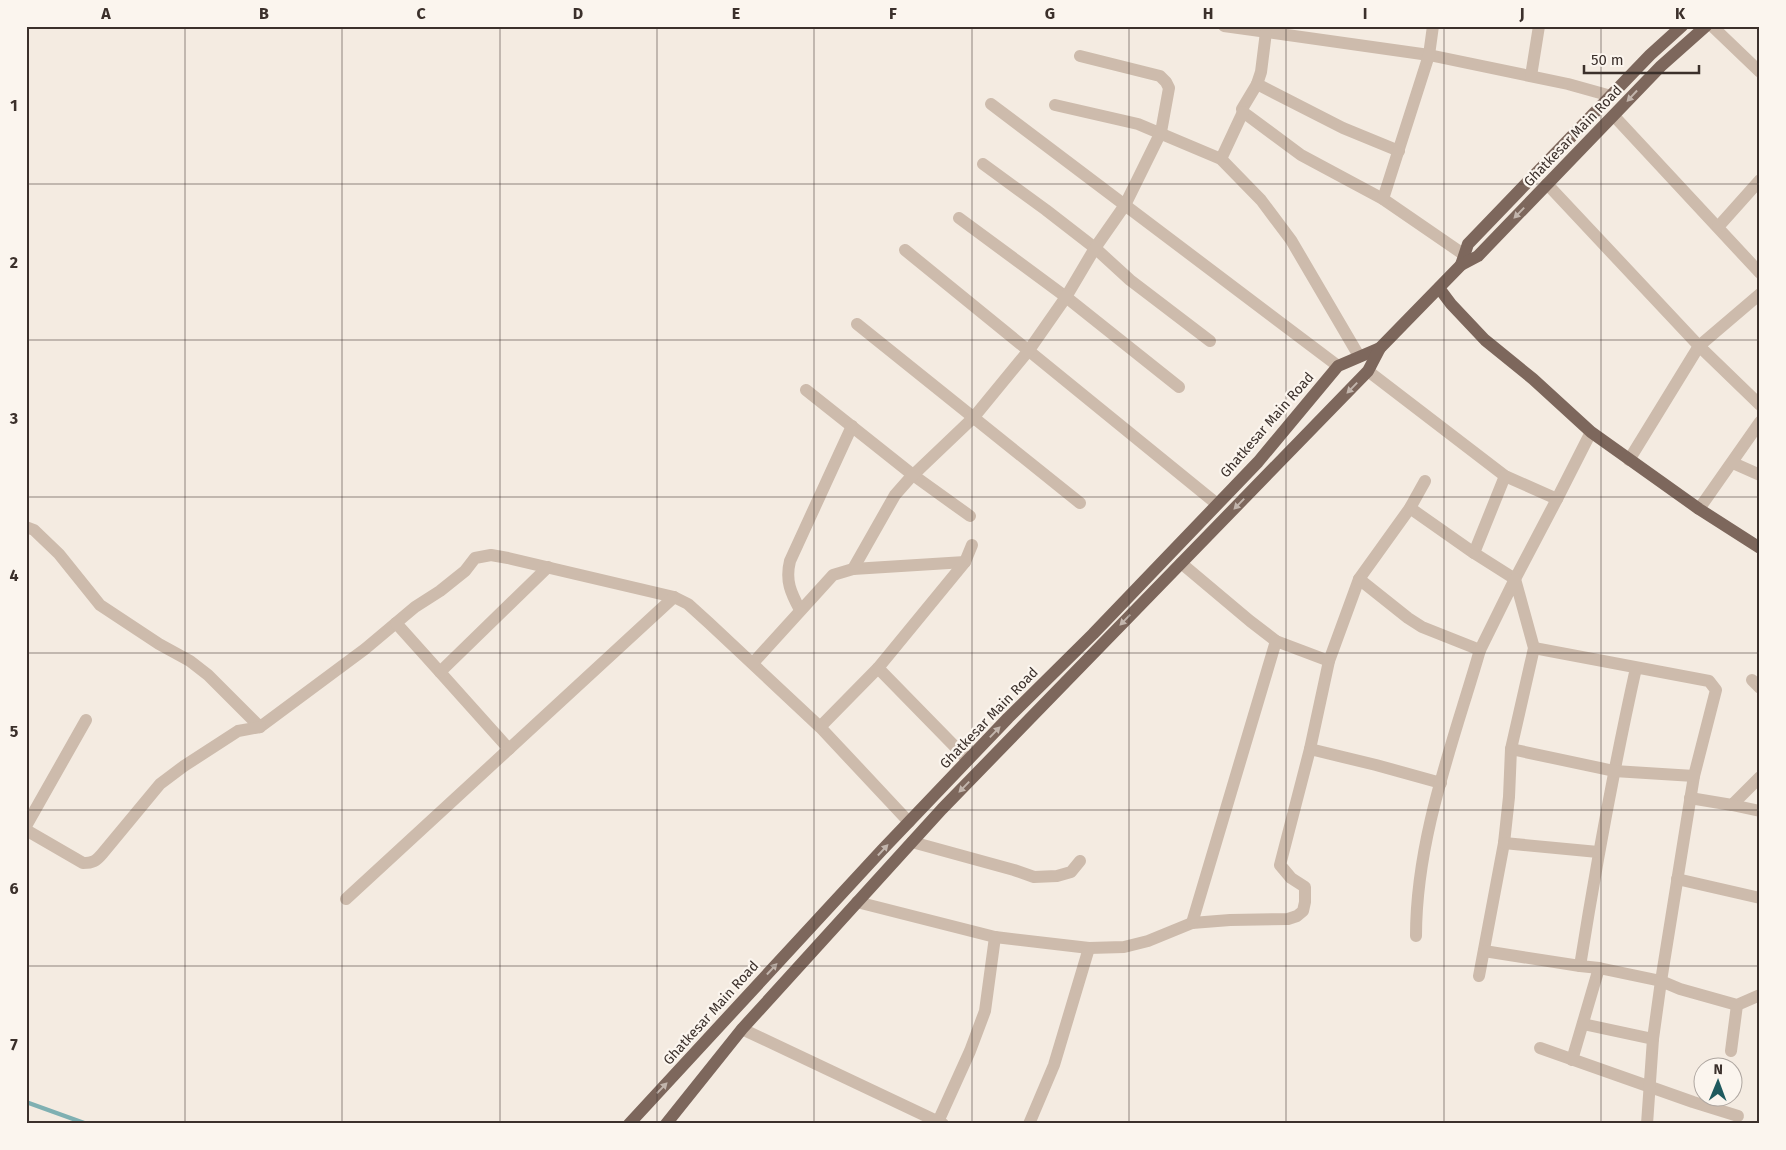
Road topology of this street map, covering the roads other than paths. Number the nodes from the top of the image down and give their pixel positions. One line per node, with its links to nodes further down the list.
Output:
1 (1224, 26): 7 (street)
2 (1433, 26): 8 (street)
3 (1539, 26): 11 (street)
4 (1682, 26): 13 (main road, Ghatkesar Main Road)
5 (1706, 26): 17 (main road, Ghatkesar Main Road, one-way to 17)
6 (1712, 26): 10 (street)
7 (1266, 32): 8 (street); 12 (street)
8 (1429, 55): 11 (street); 19 (street)
9 (1080, 56): 18 (street)
10 (1760, 72)
11 (1531, 76): 13 (street)
12 (1257, 84): 16 (street); 19 (street)
13 (1611, 96): 30 (main road, Ghatkesar Main Road)
14 (991, 104): 25 (street)
15 (1055, 105): 18 (street)
16 (1242, 112): 20 (street); 24 (street)
17 (1614, 116): 23 (main road, Ghatkesar Main Road); 27 (street)
18 (1161, 132): 20 (street); 25 (street)
19 (1399, 151): 24 (street)
20 (1221, 159): 40 (street)
21 (983, 164): 28 (street)
22 (1760, 180): 27 (street)
23 (1548, 184): 30 (main road, Ghatkesar Main Road, one-way to 30); 37 (street)
24 (1383, 199): 30 (street)
25 (1125, 204): 28 (street); 41 (street)
26 (959, 218): 34 (street)
27 (1718, 227): 31 (street)
28 (1095, 248): 34 (street); 36 (street)
29 (905, 250): 39 (street)
30 (1462, 260): 32 (main road, Ghatkesar Main Road)
31 (1760, 273)
32 (1439, 288): 38 (main road, Ghatkesar Main Road); 49 (main road)
33 (1760, 294): 37 (street)
34 (1066, 297): 39 (street); 43 (street)
35 (857, 324): 46 (street)
36 (1210, 341)
37 (1700, 346): 45 (street); 50 (street)
38 (1380, 348): 40 (main road, Ghatkesar Main Road); 42 (main road, Ghatkesar Main Road)
39 (1029, 350): 46 (street); 58 (street)
40 (1359, 356): 41 (main road, Ghatkesar Main Road)
41 (1338, 366): 58 (main road, Ghatkesar Main Road)
42 (1368, 371): 54 (street); 68 (main road, Ghatkesar Main Road, one-way to 68)
43 (1179, 387)
44 (806, 390): 48 (street)
45 (1760, 405)
46 (974, 417): 52 (street); 57 (street)
47 (1760, 422): 51 (street)
48 (852, 426): 52 (street); 74 (street)
49 (1590, 432): 50 (main road); 56 (street)
50 (1629, 460): 60 (main road)
51 (1733, 463): 53 (street); 60 (street)
52 (913, 475): 61 (street); 70 (street)
53 (1760, 475)
54 (1505, 476): 56 (street); 66 (street)
55 (1425, 481): 59 (street)
56 (1557, 499): 72 (street)
57 (1080, 503)
58 (1217, 504): 65 (main road, Ghatkesar Main Road)
59 (1410, 508): 66 (street); 71 (street)
60 (1699, 509): 64 (main road)
61 (970, 516)
62 (26, 527): 85 (street)
63 (972, 545): 67 (street)
64 (1760, 548)
65 (1170, 552): 68 (main road); 90 (main road, Ghatkesar Main Road, one-way to 65)
66 (1474, 553): 72 (street)
67 (965, 562): 70 (street); 81 (street)
68 (1181, 563): 76 (street); 100 (main road, Ghatkesar Main Road, one-way to 100)
69 (548, 567): 73 (street); 75 (street); 83 (street)
70 (853, 569): 74 (street)
71 (1359, 578): 78 (street); 79 (street)
72 (1516, 580): 77 (street); 78 (street)
73 (674, 597): 80 (street); 87 (street)
74 (800, 610): 80 (street)
75 (396, 623): 83 (street); 85 (street)
76 (1276, 641): 79 (street); 108 (street)
77 (1534, 648): 82 (street); 89 (street)
78 (1480, 650): 94 (street)
79 (1329, 661): 88 (street)
80 (753, 663): 86 (street)
81 (878, 668): 86 (street); 90 (street)
82 (1636, 668): 91 (street); 92 (street)
83 (440, 672): 87 (street)
84 (86, 720): 99 (street)
85 (260, 727): 99 (street)
86 (820, 727): 98 (street)
87 (509, 749): 106 (street)
88 (1310, 749): 94 (street); 108 (street)
89 (1511, 749): 91 (street); 101 (street)
90 (968, 760): 98 (main road, Ghatkesar Main Road)
91 (1614, 771): 92 (street); 102 (street)
92 (1694, 776): 95 (street)
93 (1760, 777): 96 (street)
94 (1441, 783): 109 (street)
95 (1690, 798): 96 (street); 104 (street)
96 (1732, 805): 97 (street)
97 (1760, 811)
98 (909, 822): 119 (main road, Ghatkesar Main Road, one-way to 98)
99 (26, 828)
100 (912, 842): 103 (street); 107 (main road, Ghatkesar Main Road)
101 (1504, 843): 102 (street); 112 (street)
102 (1598, 852): 113 (street)
103 (1080, 861)
104 (1678, 879): 105 (street); 116 (street)
105 (1760, 898)
106 (346, 900)
107 (857, 902): 110 (street); 121 (main road, Ghatkesar Main Road)
108 (1192, 923): 111 (street)
109 (1416, 936)
110 (995, 937): 111 (street); 128 (street)
111 (1090, 948): 131 (street)
112 (1484, 951): 113 (street); 115 (street)
113 (1580, 966): 114 (street)
114 (1599, 968): 116 (street); 120 (street)
115 (1479, 976)
116 (1661, 982): 118 (street); 122 (street)
117 (1760, 994): 118 (street)
118 (1737, 1005): 124 (street)
119 (728, 1017): 121 (main road); 129 (main road, Ghatkesar Main Road, one-way to 119)
120 (1583, 1024): 122 (street); 125 (street)
121 (742, 1029): 128 (street); 130 (main road, Ghatkesar Main Road)
122 (1653, 1039): 126 (street)
123 (1540, 1048): 125 (street)
124 (1731, 1051)
125 (1572, 1060): 126 (street)
126 (1648, 1086): 127 (street); 132 (street)
127 (1738, 1116)
128 (939, 1123)
129 (629, 1124)
130 (666, 1124)
131 (1029, 1124)
132 (1647, 1124)

